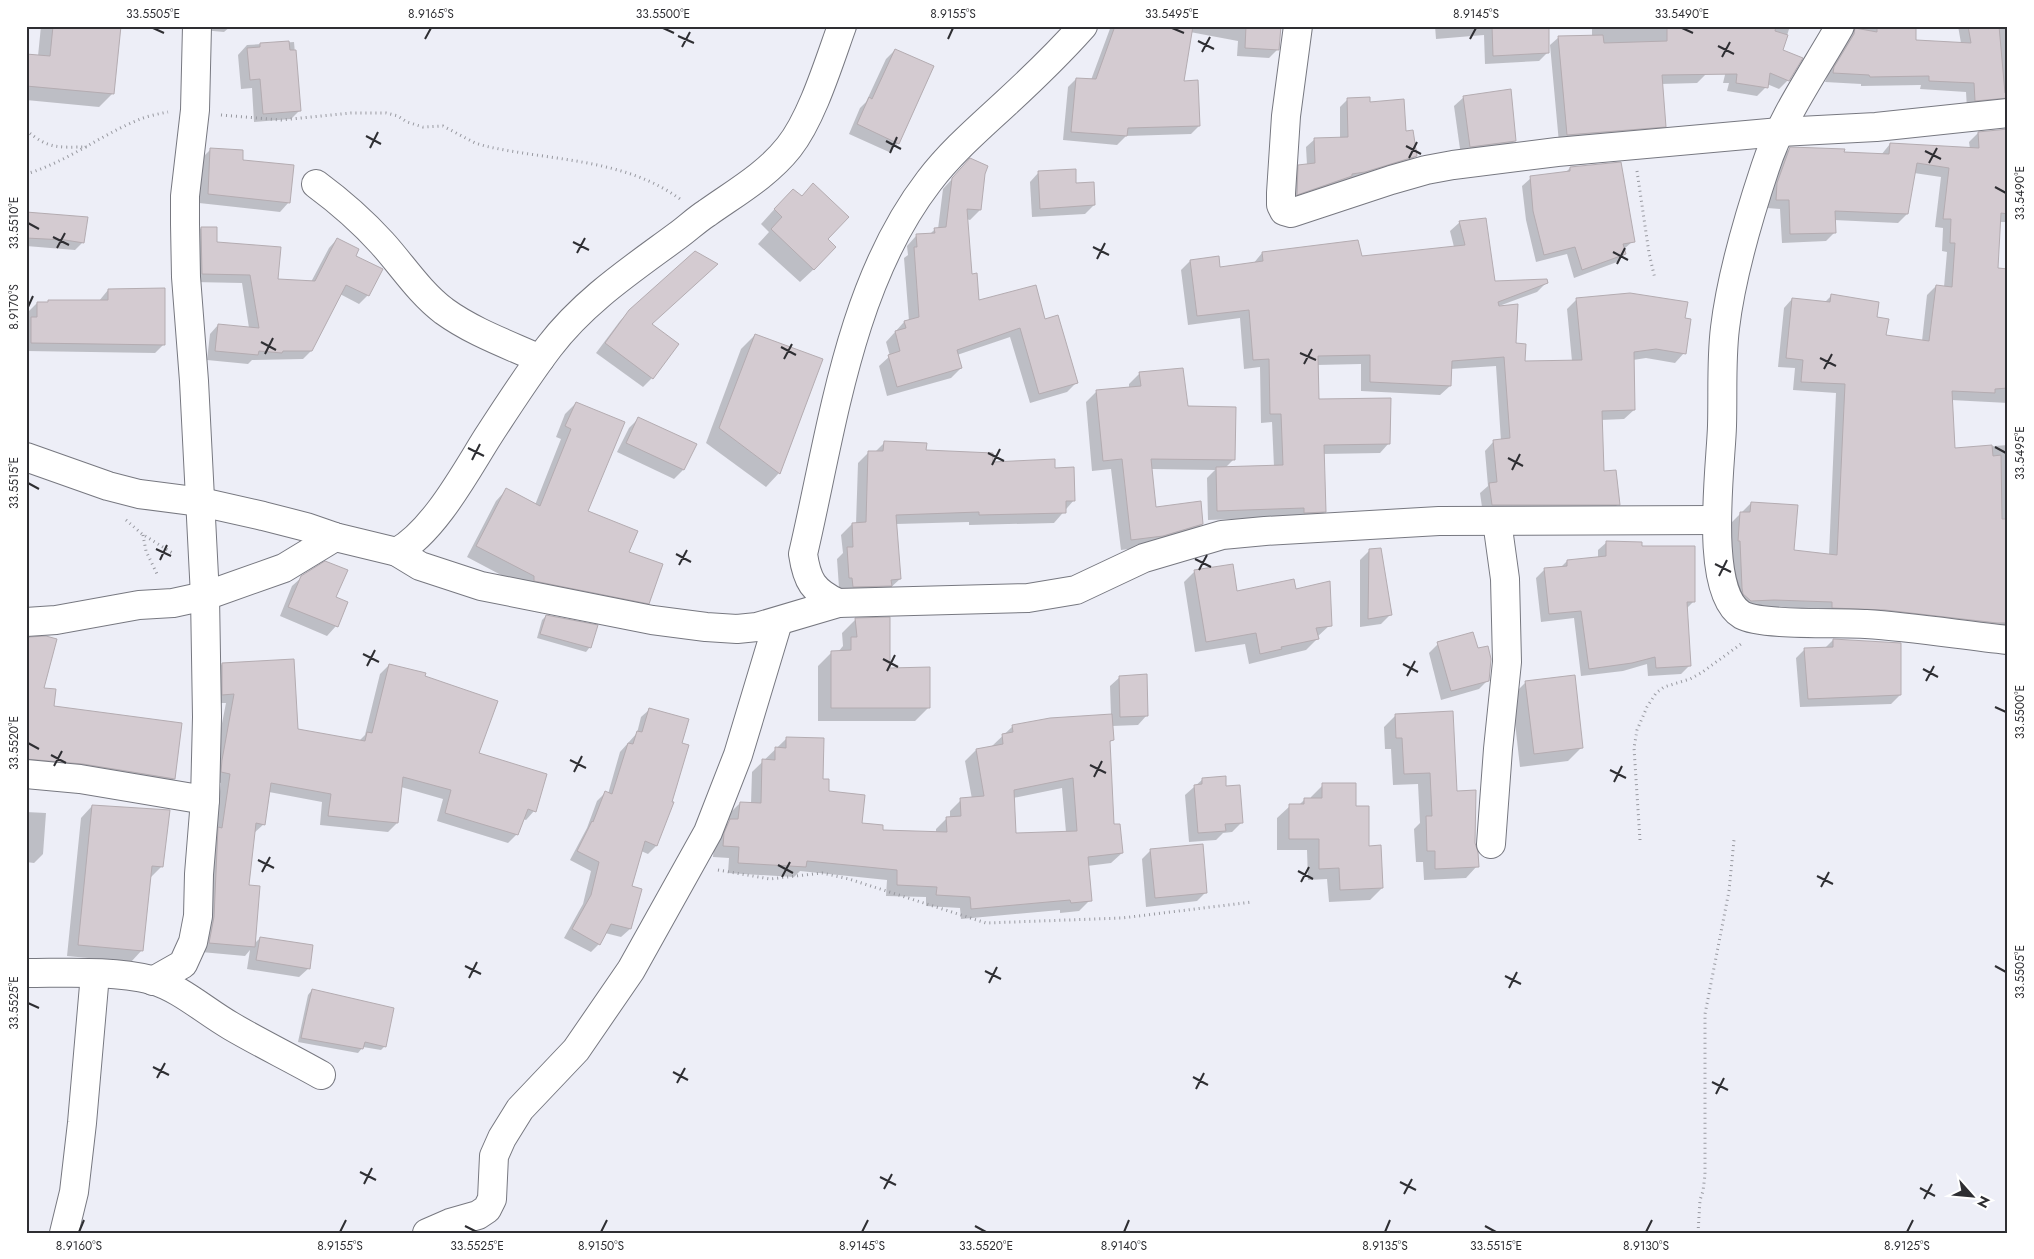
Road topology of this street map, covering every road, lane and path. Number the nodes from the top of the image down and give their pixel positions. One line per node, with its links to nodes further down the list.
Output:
1 (197, 26): 6 (street)
2 (842, 26): 14 (street)
3 (1083, 26): 27 (street)
4 (1298, 26): 11 (street)
5 (1840, 26): 9 (street)
6 (195, 110): 10 (path); 14 (path); 19 (street)
7 (2008, 113): 9 (street)
8 (26, 130): 10 (path)
9 (1780, 132): 11 (street); 20 (street)
10 (88, 146): 12 (path)
11 (1633, 146): 15 (path)
12 (26, 174)
13 (316, 184): 16 (street)
14 (702, 216): 16 (street)
15 (1655, 279)
16 (540, 359): 24 (street)
17 (26, 457): 18 (street)
18 (108, 486): 19 (street); 22 (path)
19 (201, 502): 23 (street); 25 (street)
20 (1716, 520): 21 (street); 28 (street)
21 (1497, 521): 27 (street); 36 (street)
22 (142, 534): 25 (path); 26 (path)
23 (335, 537): 24 (street); 25 (street)
24 (397, 552): 30 (street)
25 (205, 584): 26 (street); 33 (street)
26 (173, 603): 29 (street)
27 (838, 604): 30 (street)
28 (1758, 619): 31 (street); 34 (path)
29 (26, 622)
30 (778, 622): 37 (street)
31 (2008, 640)
32 (26, 774): 33 (street)
33 (205, 800): 41 (street)
34 (1640, 840)
35 (1734, 840): 45 (path)
36 (1491, 844)
37 (691, 862): 38 (path); 44 (street)
38 (1252, 902)
39 (26, 973): 40 (street)
40 (95, 974): 41 (street); 43 (street)
41 (153, 980): 42 (street)
42 (321, 1075)
43 (64, 1233)
44 (427, 1233)
45 (1698, 1233)

